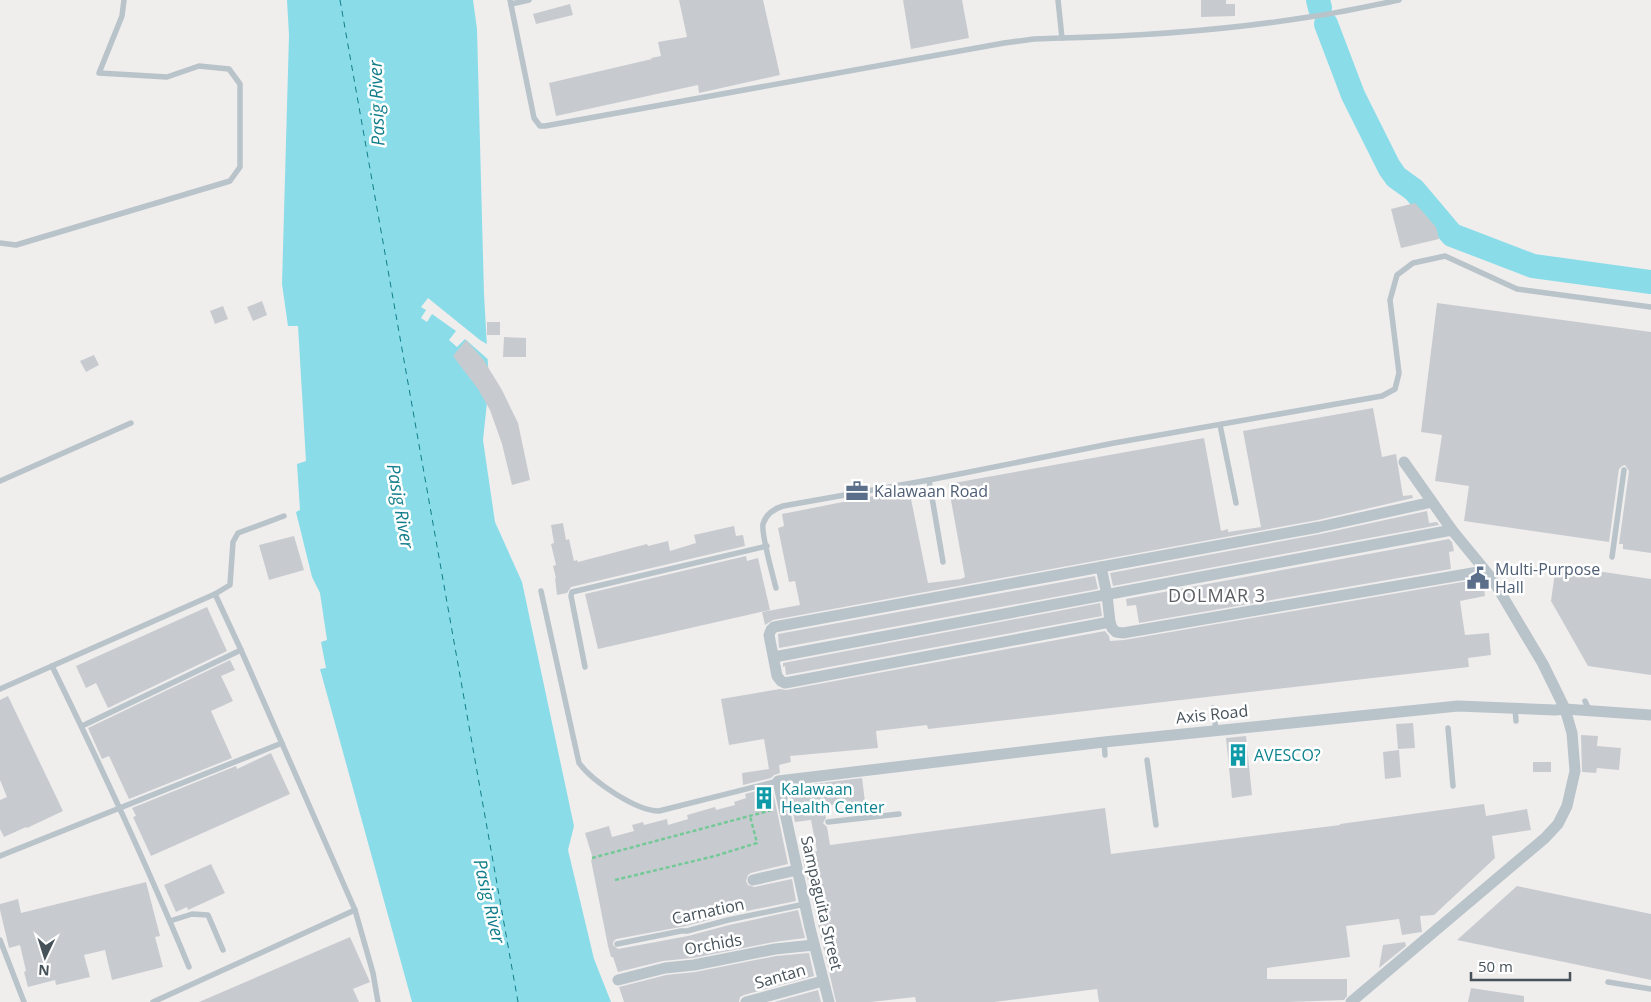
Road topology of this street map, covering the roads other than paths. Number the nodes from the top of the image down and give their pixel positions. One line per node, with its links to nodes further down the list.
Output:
1 (124, 0): 7 (lane)
2 (529, 0): 5 (lane)
3 (1058, 0): 6 (lane)
4 (1399, 0): 6 (lane)
5 (510, 2): 6 (lane)
6 (1062, 38)
7 (0, 243)
8 (1651, 307): 10 (lane)
9 (131, 423): 14 (lane)
10 (1220, 425): 13 (lane); 15 (lane)
11 (1404, 462): 16 (street)
12 (1624, 470): 20 (lane)
13 (929, 480): 19 (lane); 21 (lane)
14 (0, 481)
15 (1236, 502)
16 (1432, 502): 18 (street); 22 (street)
17 (284, 516): 26 (lane)
18 (1452, 530): 23 (street); 27 (street)
19 (766, 546): 24 (lane); 32 (lane)
20 (1612, 557)
21 (943, 562)
22 (1101, 567): 27 (street); 30 (street)
23 (1484, 572): 28 (street); 37 (street)
24 (776, 588)
25 (541, 591): 48 (lane)
26 (215, 594): 29 (lane); 31 (lane)
27 (1107, 595): 28 (street); 30 (street)
28 (1110, 622): 30 (street)
29 (242, 650): 41 (lane); 45 (lane)
30 (774, 657)
31 (52, 666): 33 (lane); 41 (lane)
32 (585, 667)
33 (0, 689)
34 (1585, 701): 38 (lane)
35 (1213, 708): 43 (lane)
36 (1515, 708): 37 (street, Axis Road); 40 (lane); 43 (street, Axis Road)
37 (1566, 709): 38 (street, Axis Road); 74 (street)
38 (1590, 712): 39 (street, Axis Road)
39 (1651, 714)
40 (1516, 721)
41 (82, 726): 50 (lane)
42 (1448, 728): 49 (lane)
43 (1216, 730): 44 (street, Axis Road)
44 (1104, 742): 46 (lane); 48 (street, Axis Road)
45 (282, 743): 50 (lane); 58 (lane)
46 (1105, 755)
47 (1147, 760): 53 (lane)
48 (778, 781): 55 (street, Sampaguita Street)
49 (1453, 786)
50 (118, 808): 54 (lane); 59 (lane)
51 (899, 814): 52 (lane)
52 (828, 822)
53 (1156, 826)
54 (0, 856)
55 (797, 870): 56 (street); 57 (street, Sampaguita Street)
56 (753, 880)
57 (805, 904): 61 (lane, Carnation); 62 (street, Sampaguita Street)
58 (355, 910): 70 (lane); 71 (lane)
59 (170, 921): 63 (lane); 64 (lane)
60 (0, 940): 69 (lane)
61 (617, 944)
62 (814, 945): 65 (street, Orchids); 66 (street, Sampaguita Street)
63 (223, 950)
64 (189, 966)
65 (618, 980)
66 (823, 980): 72 (street, Santan); 73 (street, Sampaguita Street)
67 (1608, 982): 68 (lane)
68 (1651, 989)
69 (24, 1002)
70 (153, 1002)
71 (378, 1002)
72 (746, 1002)
73 (829, 1002)
74 (1351, 1002)

